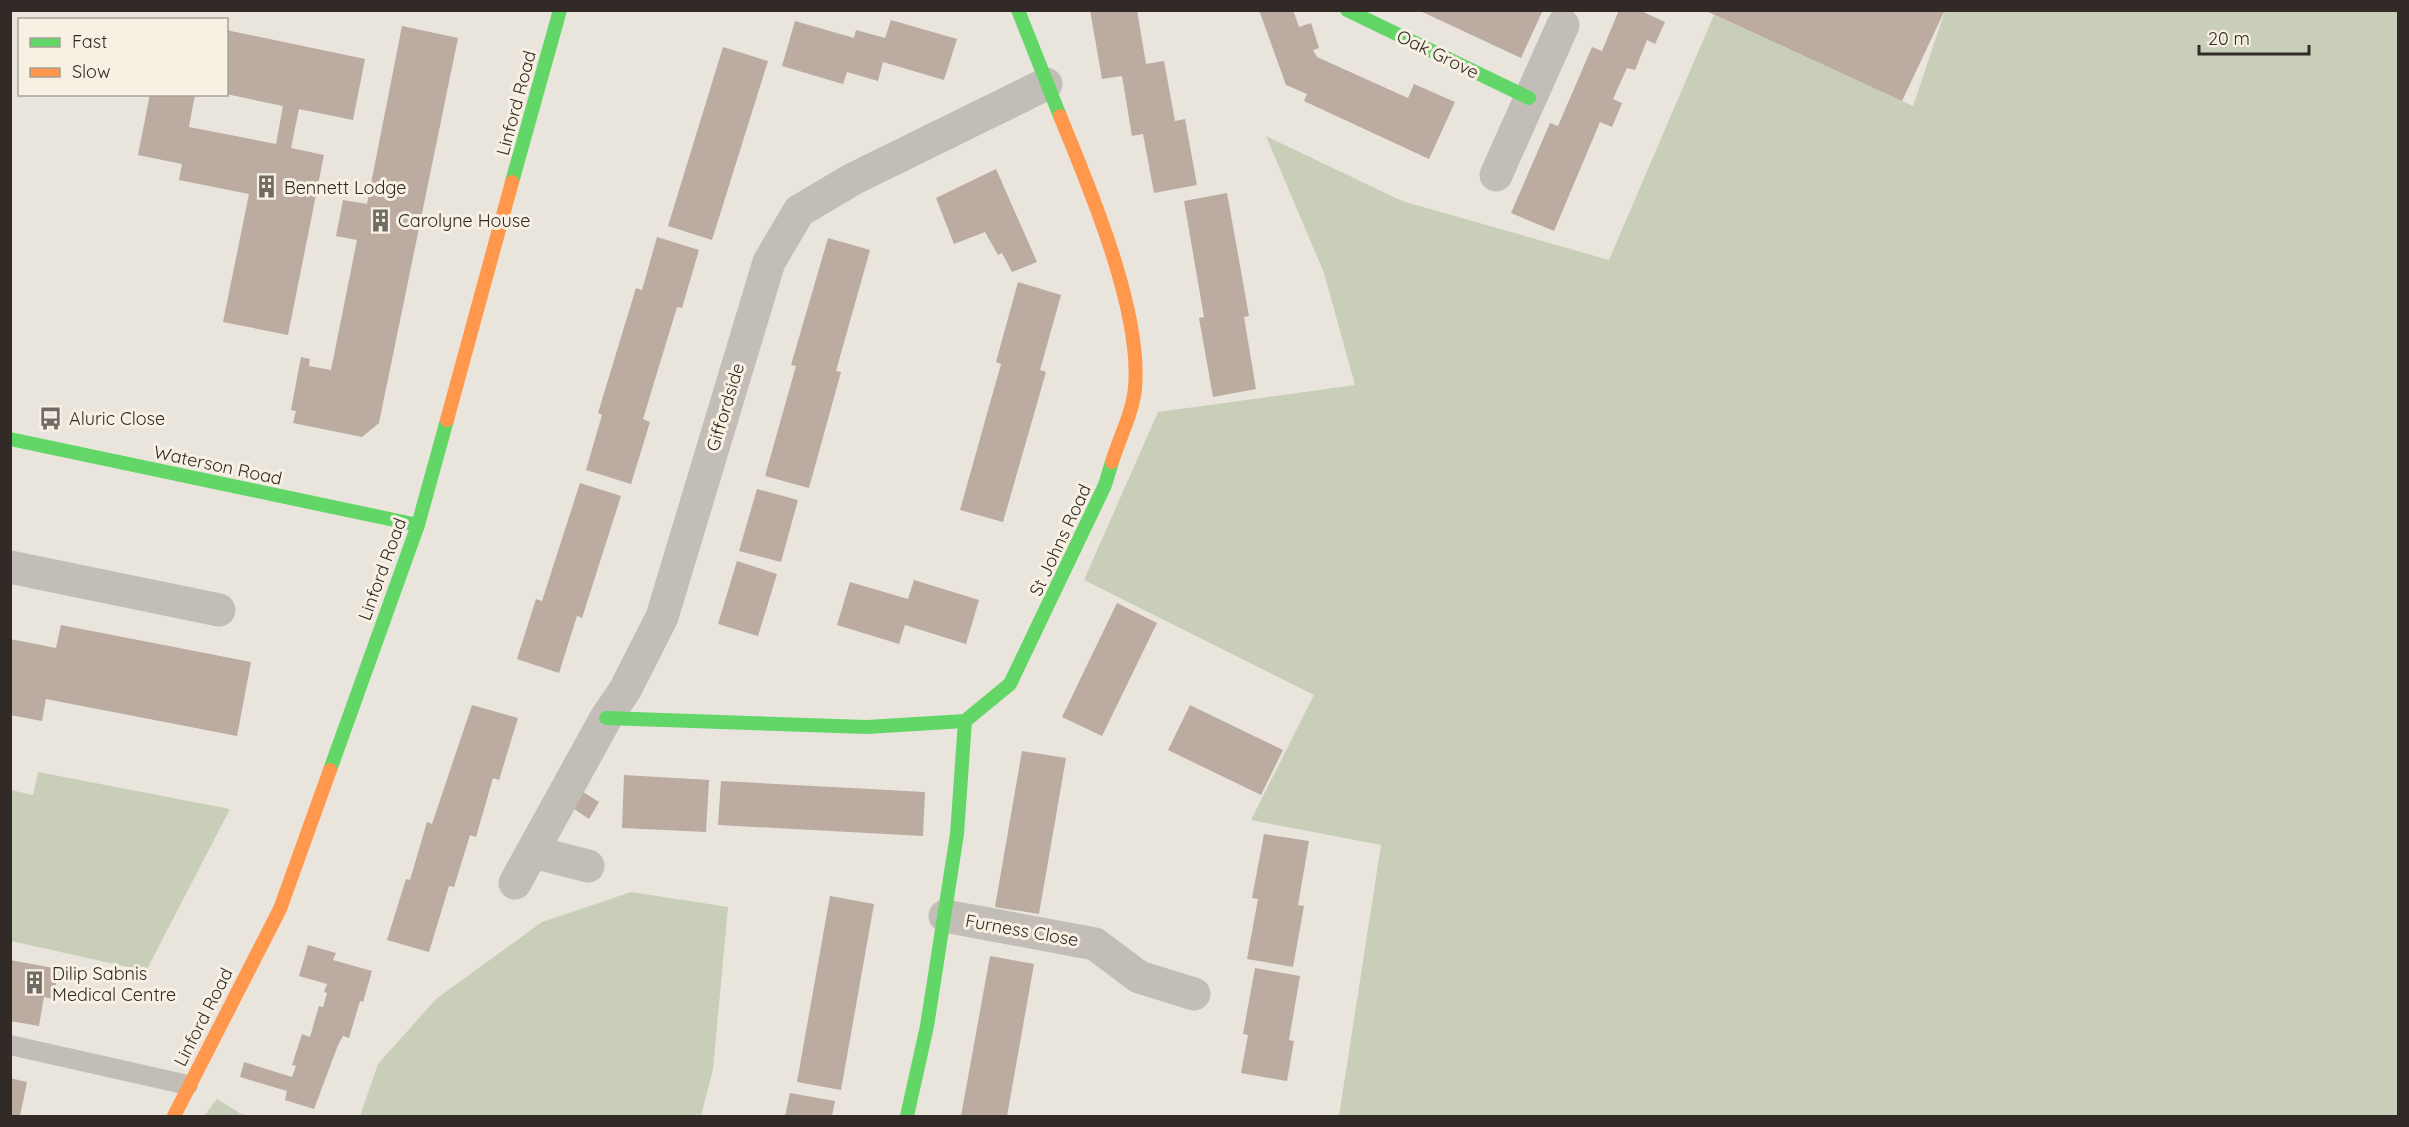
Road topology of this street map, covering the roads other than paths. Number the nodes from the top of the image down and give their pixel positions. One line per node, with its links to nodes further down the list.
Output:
1 (560, 10): 9 (street, Linford Road)
2 (1018, 10): 5 (street, St Johns Road)
3 (1347, 10): 6 (street, Oak Grove)
4 (1563, 25): 6 (street)
5 (1046, 84): 12 (street, Giffordside); 13 (street, St Johns Road)
6 (1529, 98): 7 (street)
7 (1496, 176)
8 (10, 440): 9 (street, Waterson Road)
9 (418, 525): 20 (street, Linford Road)
10 (10, 567): 11 (street)
11 (219, 610)
12 (606, 718): 13 (street); 14 (street, Giffordside)
13 (965, 720): 17 (street, Furness Close)
14 (533, 852): 15 (street); 16 (street, Giffordside)
15 (588, 866)
16 (515, 883)
17 (945, 916): 18 (street, Furness Close); 22 (street, Furness Close)
18 (1194, 994)
19 (10, 1045): 20 (lane)
20 (189, 1085): 21 (street, Linford Road)
21 (174, 1116)
22 (907, 1116)

